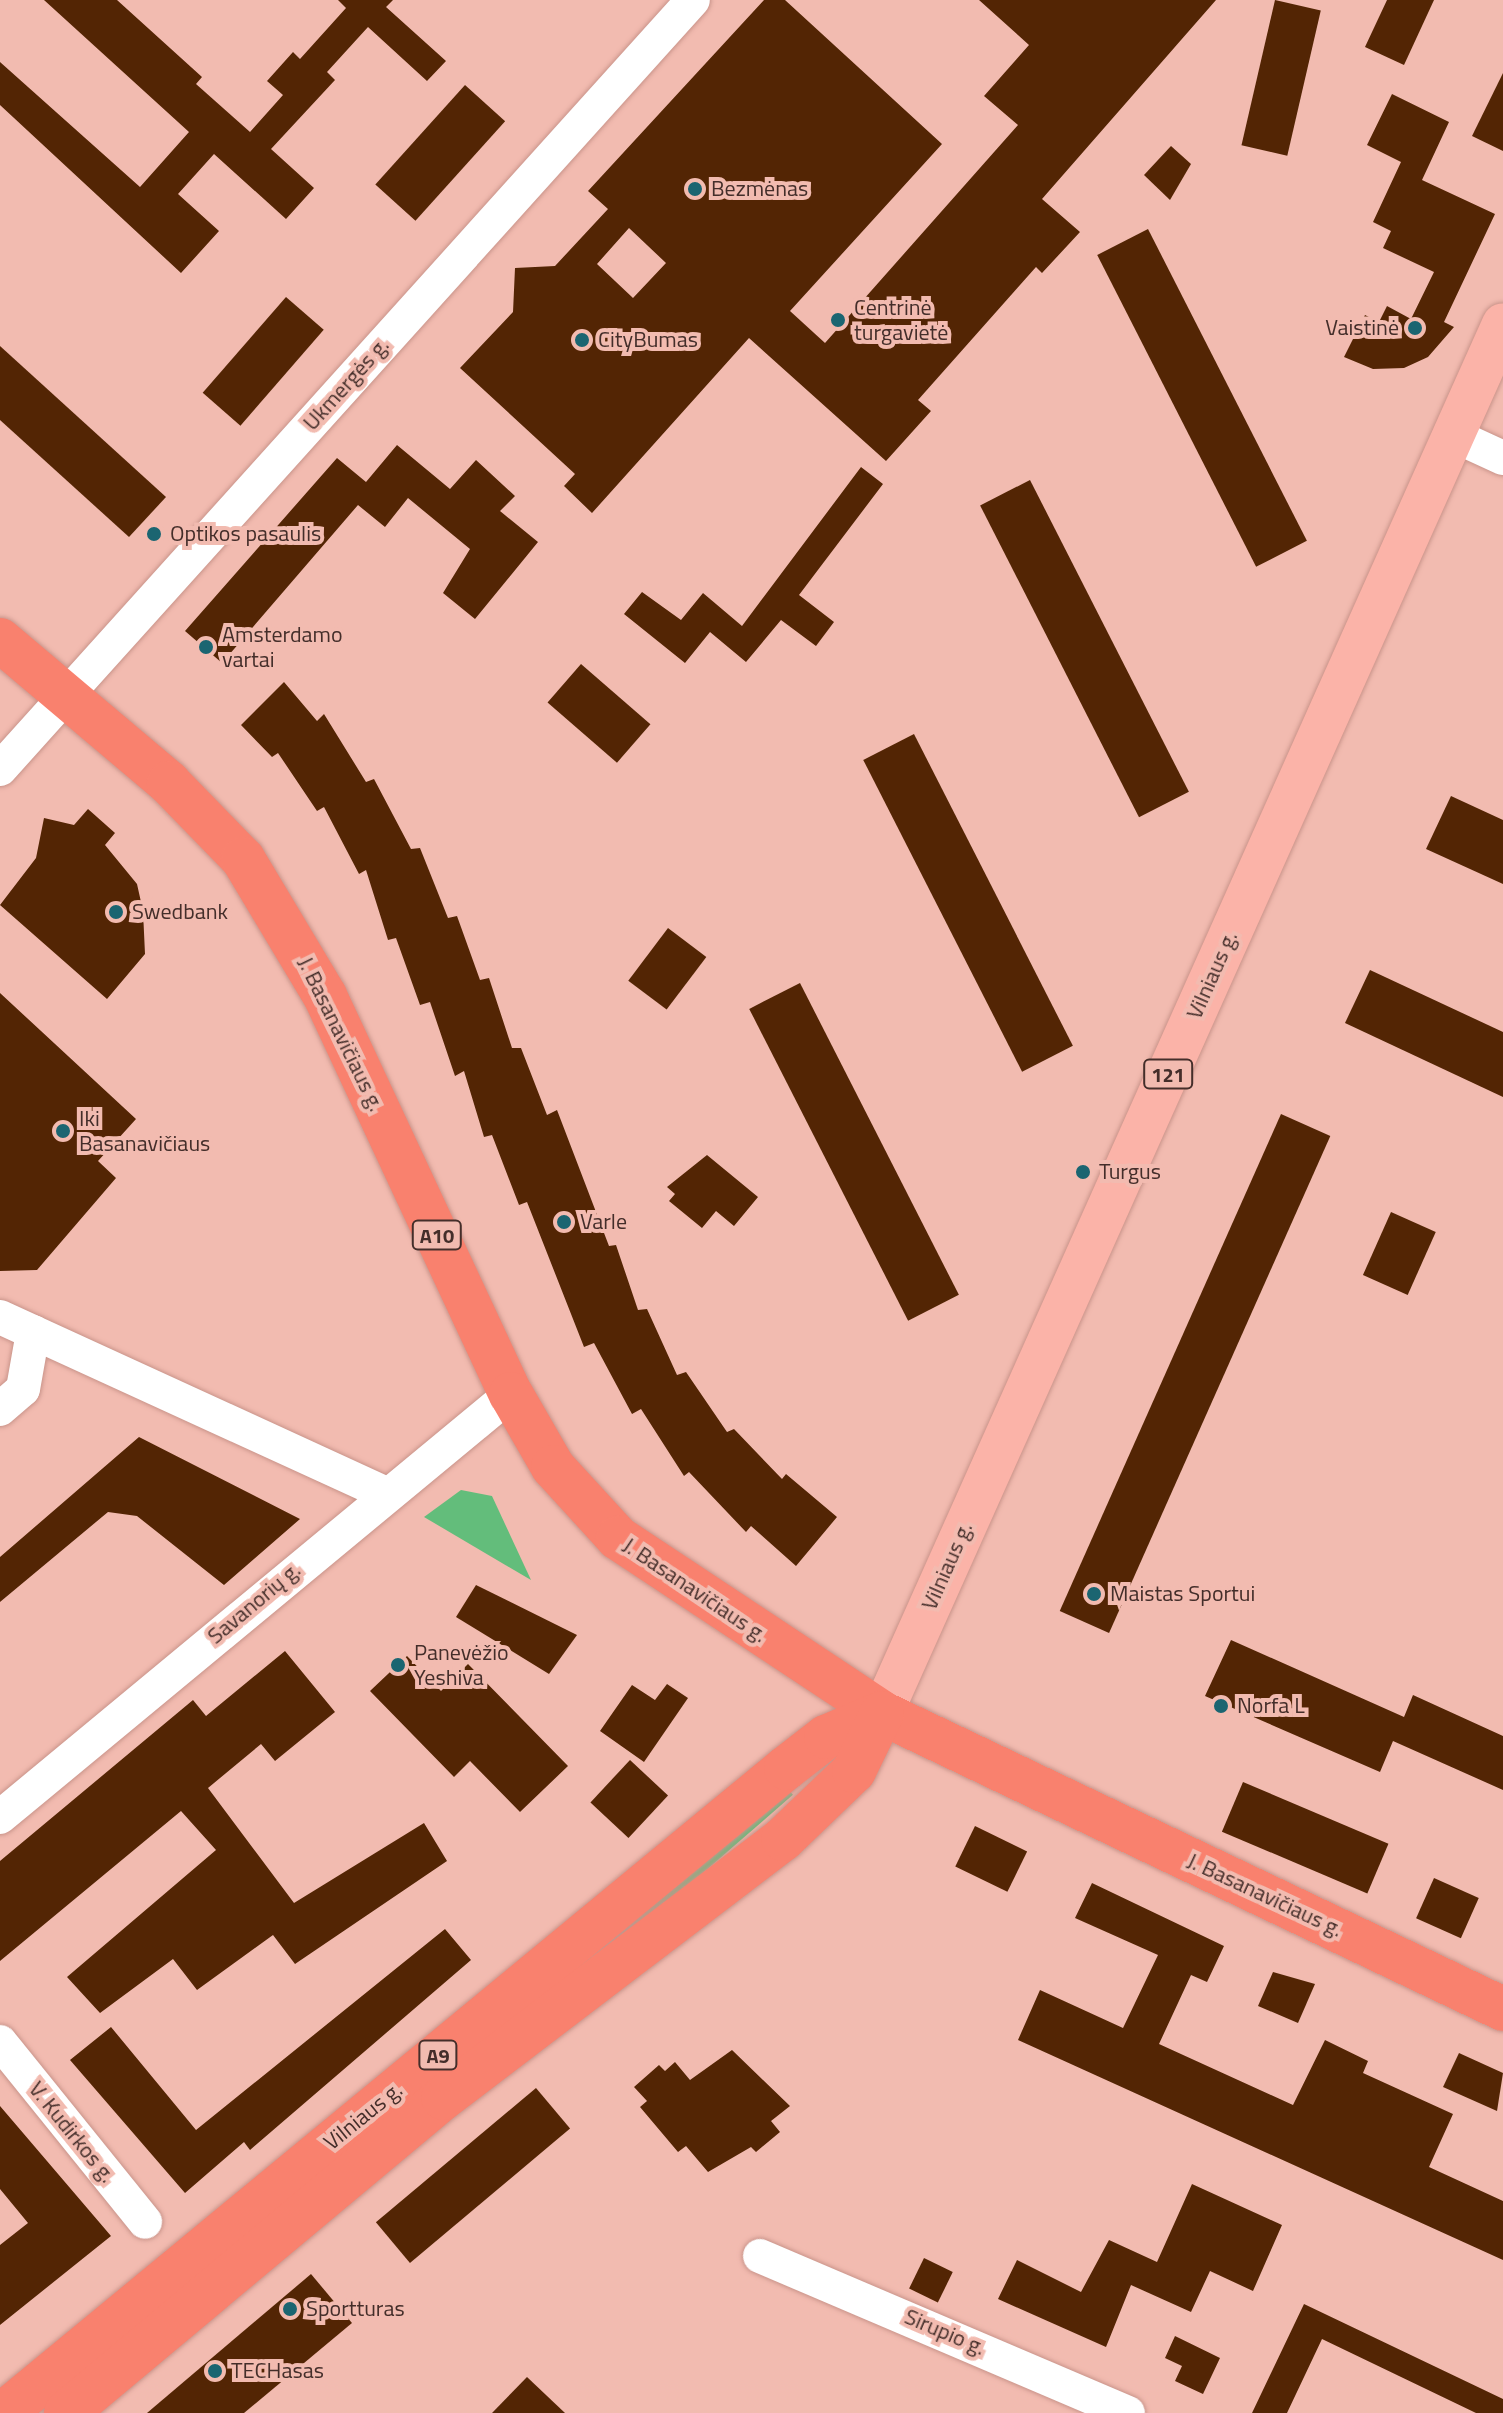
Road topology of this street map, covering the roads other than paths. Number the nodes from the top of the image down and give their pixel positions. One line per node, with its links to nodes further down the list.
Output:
1 (693, 0): 6 (street, Ukmergės g.)
2 (1503, 324): 3 (main road, Vilniaus g. / 121)
3 (1453, 435): 4 (street); 13 (main road, Vilniaus g. / 121)
4 (1503, 458)
5 (0, 640): 6 (highway, J. Basanavičiaus g. / A10)
6 (65, 697): 7 (street, Ukmergės g.); 10 (highway, J. Basanavičiaus g. / A10)
7 (0, 769)
8 (0, 1317): 9 (street)
9 (33, 1332): 11 (street); 12 (street)
10 (511, 1394): 12 (street, Savanorių g.); 13 (highway, J. Basanavičiaus g. / A10)
11 (12, 1399)
12 (387, 1494): 14 (street, Savanorių g.)
13 (882, 1713): 15 (highway, J. Basanavičiaus g.); 19 (highway, Vilniaus g. / A9); 20 (highway, Vilniaus g. / A9)
14 (0, 1817)
15 (1503, 2009)
16 (0, 2042): 17 (street, V. Kudirkos g.)
17 (145, 2222)
18 (760, 2256): 21 (street, Sirupio g.)
19 (4, 2413)
20 (66, 2413)
21 (1128, 2413)

